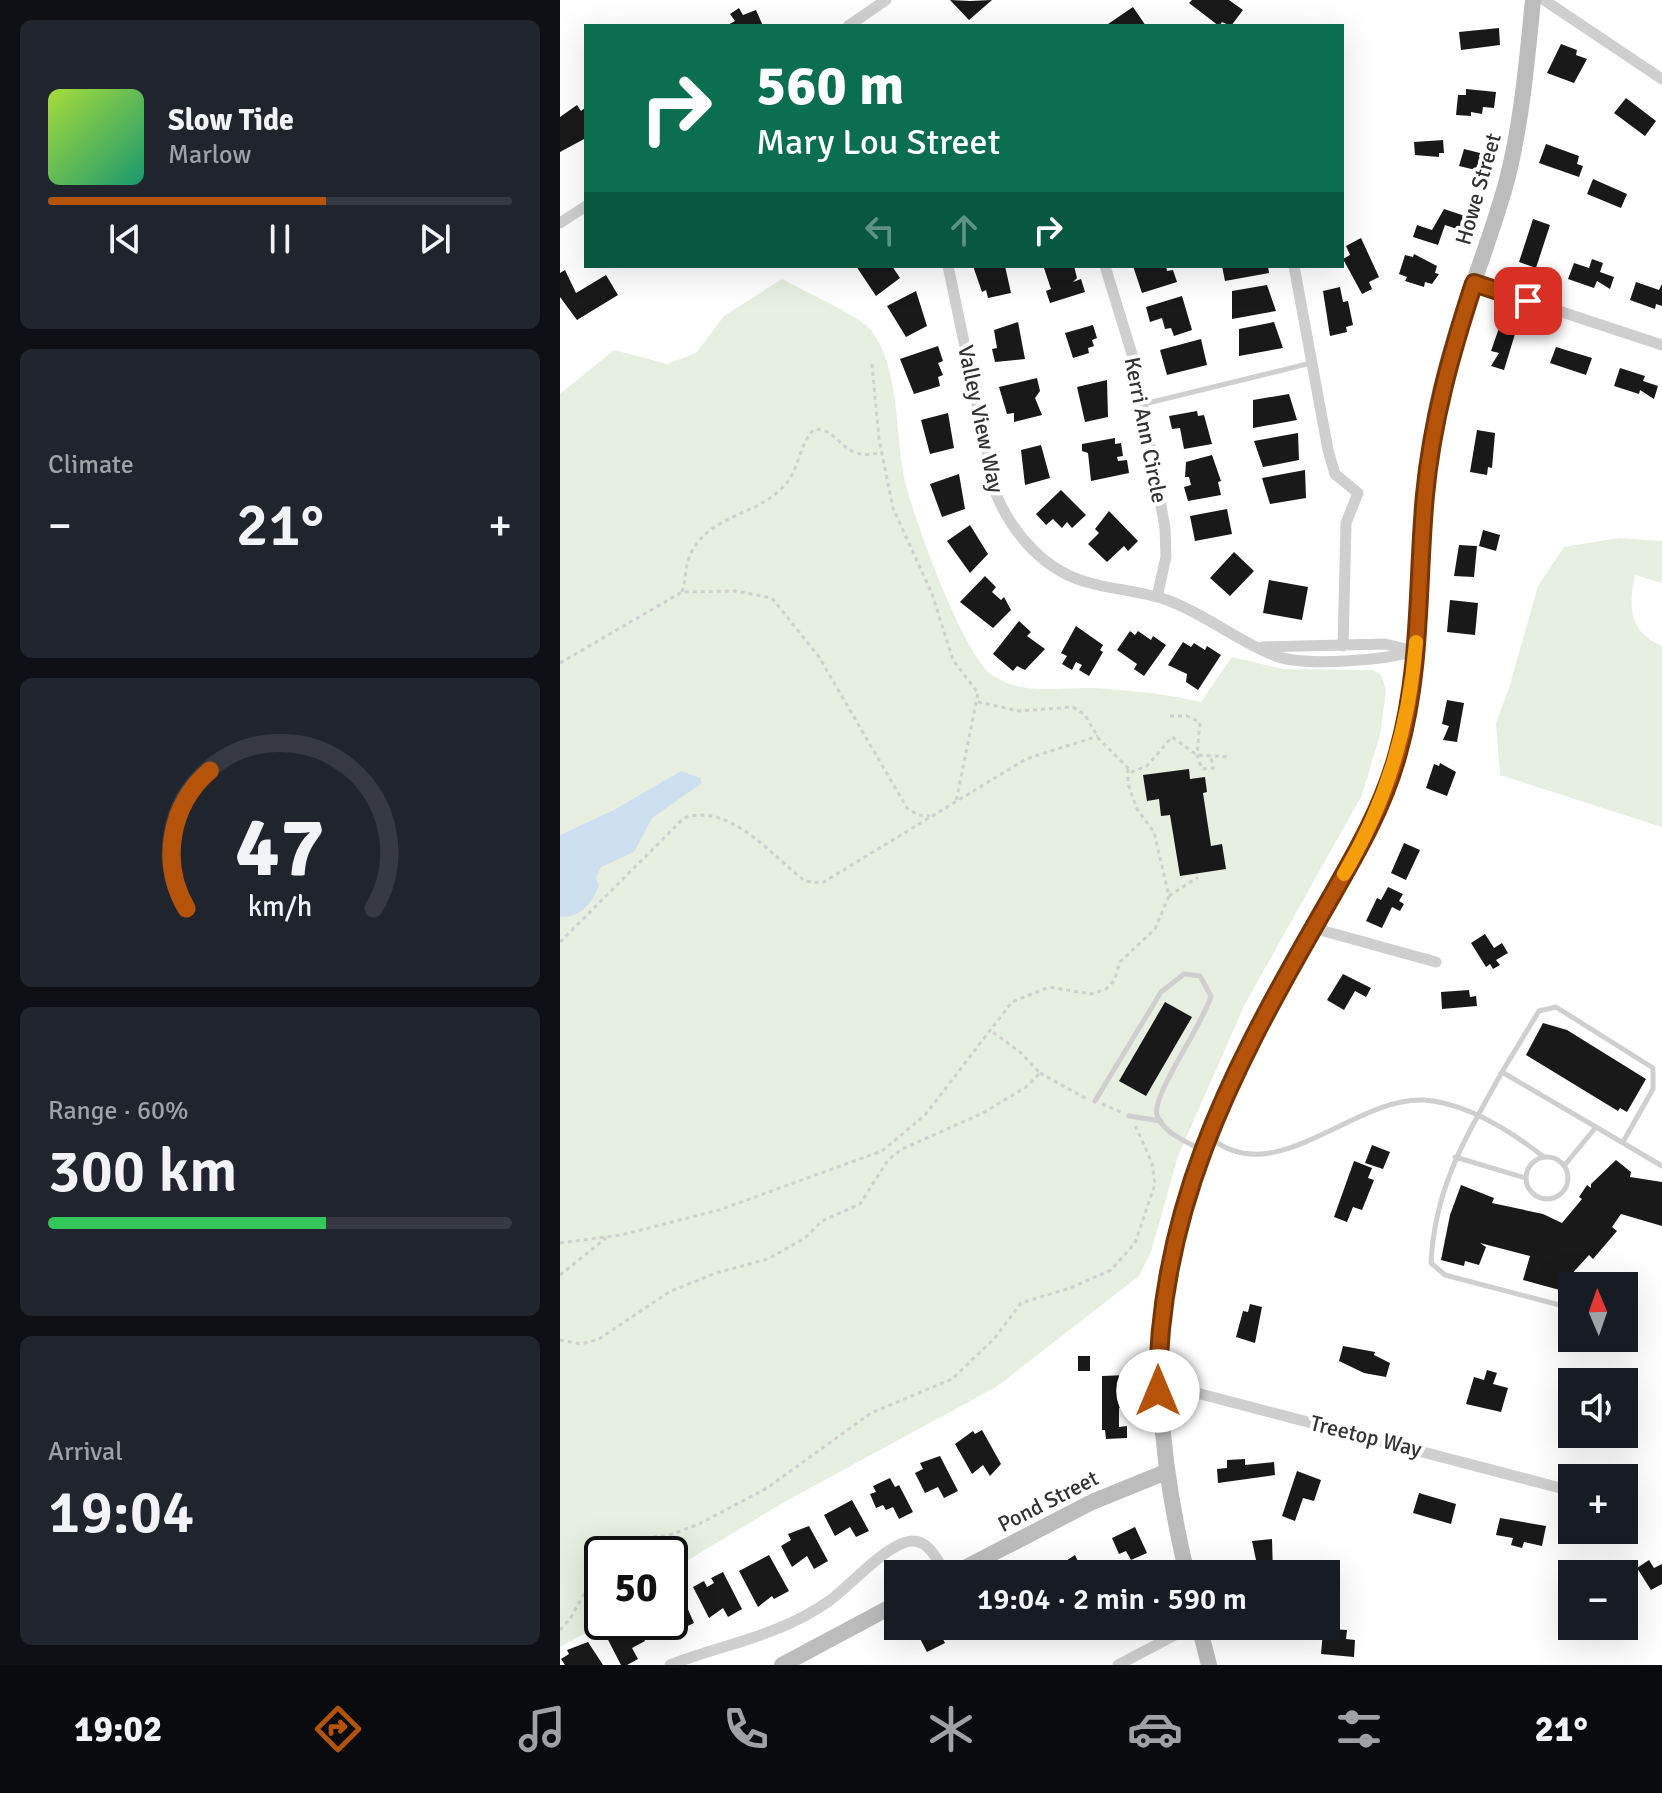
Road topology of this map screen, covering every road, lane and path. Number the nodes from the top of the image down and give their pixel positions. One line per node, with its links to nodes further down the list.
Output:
1 (886, 0): 4 (street)
2 (1533, 0): 11 (main road, Howe Street)
3 (1544, 0): 5 (street)
4 (851, 24)
5 (1662, 79)
6 (584, 207): 7 (street)
7 (560, 223)
8 (948, 268): 18 (street, Valley View Way)
9 (1106, 268): 15 (street, Kerri Ann Circle)
10 (1294, 268): 13 (street)
11 (1474, 283): 12 (street); 20 (main road, Howe Street)
12 (1662, 345)
13 (1311, 363): 15 (lane); 19 (street)
14 (872, 364): 16 (path)
15 (1143, 404): 18 (street, Kerri Ann Circle)
16 (881, 452): 17 (path); 22 (path)
17 (682, 592): 21 (path); 30 (path)
18 (1157, 597): 19 (street, Valley View Way)
19 (1348, 650): 20 (street, Valley View Way)
20 (1415, 651): 33 (main road, Howe Street)
21 (560, 663)
22 (978, 702): 24 (path); 29 (path)
23 (1170, 716): 25 (path)
24 (1098, 736): 28 (path); 29 (path)
25 (1197, 755): 26 (path); 26 (path); 28 (path)
26 (1211, 757): 27 (path)
27 (1230, 757)
28 (1128, 768): 32 (path)
29 (956, 802): 30 (path)
30 (930, 816): 34 (path)
31 (1198, 877): 32 (path)
32 (1169, 896): 36 (path)
33 (1313, 928): 35 (street); 46 (main road, Howe Street)
34 (560, 942)
35 (1436, 962)
36 (990, 1030): 38 (path); 47 (path)
37 (1502, 1072): 41 (lane); 44 (lane); 45 (lane)
38 (1040, 1073): 39 (path); 48 (path)
39 (1095, 1101): 40 (path); 42 (lane)
40 (1129, 1116): 42 (lane)
41 (1477, 1118): 46 (lane); 49 (lane); 50 (lane)
42 (1161, 1121): 46 (lane)
43 (1136, 1125): 62 (path)
44 (1596, 1127): 45 (lane); 51 (lane)
45 (1623, 1142): 52 (lane)
46 (1206, 1143): 59 (main road, Howe Street)
47 (893, 1145): 48 (path); 54 (path)
48 (897, 1152): 58 (path)
49 (1455, 1157): 53 (lane); 57 (lane)
50 (1544, 1157): 51 (lane); 53 (lane)
51 (1564, 1166): 53 (lane)
52 (1662, 1166)
53 (1526, 1178)
54 (606, 1238): 55 (path); 56 (path)
55 (560, 1243)
56 (560, 1275)
57 (1558, 1305)
58 (560, 1340)
59 (1158, 1391): 60 (main road, Howe Street); 61 (street, Treetop Way)
60 (1166, 1472): 64 (main road, Pond Street); 65 (main road, Howe Street)
61 (1558, 1487)
62 (660, 1536)
63 (937, 1560): 71 (street)
64 (980, 1560)
65 (1184, 1560)
66 (584, 1594): 68 (path)
67 (884, 1610): 72 (main road)
68 (560, 1630)
69 (1165, 1640): 73 (street)
70 (1203, 1640): 74 (main road)
71 (670, 1665)
72 (782, 1665)
73 (1118, 1665)
74 (1209, 1665)

